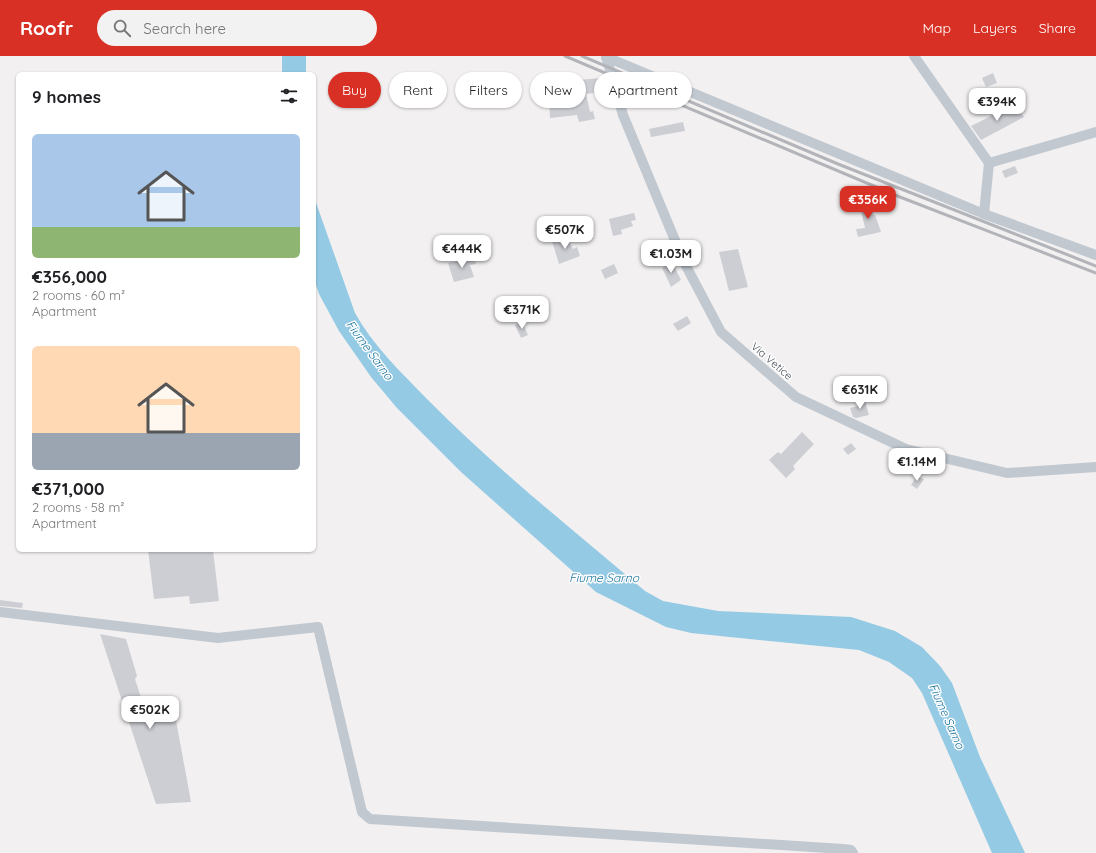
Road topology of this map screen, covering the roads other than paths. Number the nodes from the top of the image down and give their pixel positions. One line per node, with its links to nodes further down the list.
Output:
1 (914, 56): 4 (street)
2 (606, 57): 5 (street); 7 (street, Via Vetice)
3 (1096, 132): 4 (street)
4 (989, 163): 5 (street)
5 (984, 214): 6 (street)
6 (1096, 255)
7 (1096, 467)
8 (0, 612): 9 (street)
9 (853, 853)

